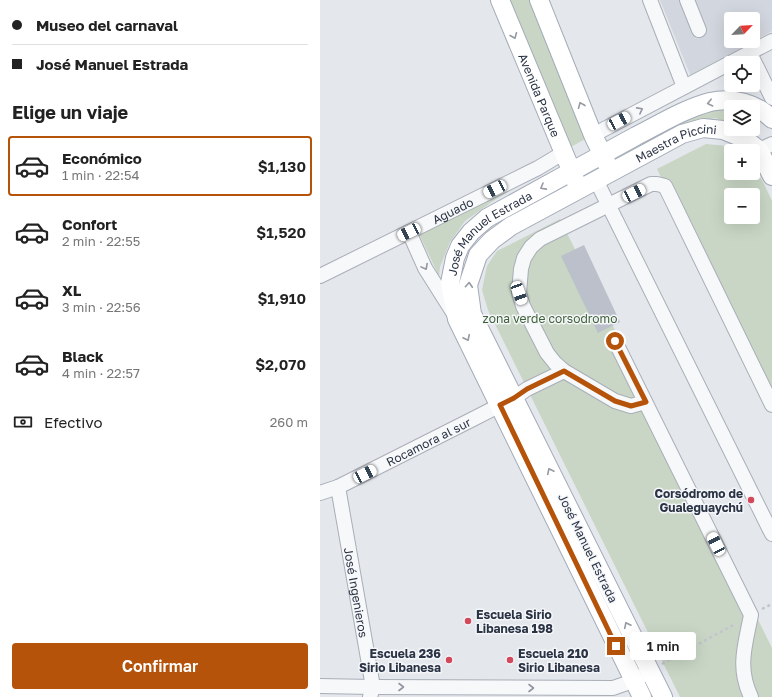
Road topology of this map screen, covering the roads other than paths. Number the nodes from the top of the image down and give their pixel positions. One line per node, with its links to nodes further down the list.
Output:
1 (500, 0): 13 (main road, Avenida Parque, one-way to 13)
2 (539, 0): 11 (main road, one-way to 2)
3 (650, 0): 8 (street)
4 (687, 0): 5 (street)
5 (699, 30)
6 (772, 41): 7 (street)
7 (750, 53): 8 (street); 9 (street)
8 (684, 87): 11 (street, one-way to 8)
9 (772, 98)
10 (772, 119): 14 (main road, Maestra Piccini, one-way to 14)
11 (593, 135): 14 (main road)
12 (765, 147): 16 (main road, Maestra Piccini); 17 (main road, Maestra Piccini)
13 (563, 153): 15 (main road, Avenida Parque); 20 (street, Aguado)
14 (602, 154): 15 (main road, José Manuel Estrada); 16 (main road)
15 (571, 172): 18 (main road, Avenida Parque); 22 (main road, José Manuel Estrada, one-way to 22)
16 (603, 176): 18 (main road, Maestra Piccini); 19 (street)
17 (772, 176)
18 (579, 190): 26 (main road, Maestra Piccini, one-way to 18)
19 (608, 205): 24 (street); 25 (street); 31 (street)
20 (409, 232): 21 (street, Aguado); 22 (street, one-way to 22)
21 (320, 276)
22 (457, 319): 26 (main road, José Manuel Estrada, one-way to 26)
23 (615, 341): 27 (street)
24 (564, 371): 26 (street, Rocamora al sur); 27 (street)
25 (765, 377): 28 (street)
26 (507, 402): 29 (street, Rocamora al sur); 32 (main road, José Manuel Estrada, one-way to 26); 33 (main road, José Manuel Estrada)
27 (646, 402): 38 (street)
28 (772, 405)
29 (338, 487): 30 (street, Rocamora al sur); 35 (street, José Ingenieros)
30 (320, 493)
31 (772, 534)
32 (650, 671): 33 (street); 37 (main road, José Manuel Estrada)
33 (633, 681): 35 (street, one-way to 33); 36 (main road, José Manuel Estrada)
34 (320, 686): 35 (street)
35 (371, 692)
36 (642, 697)
37 (663, 697)
38 (751, 697)

